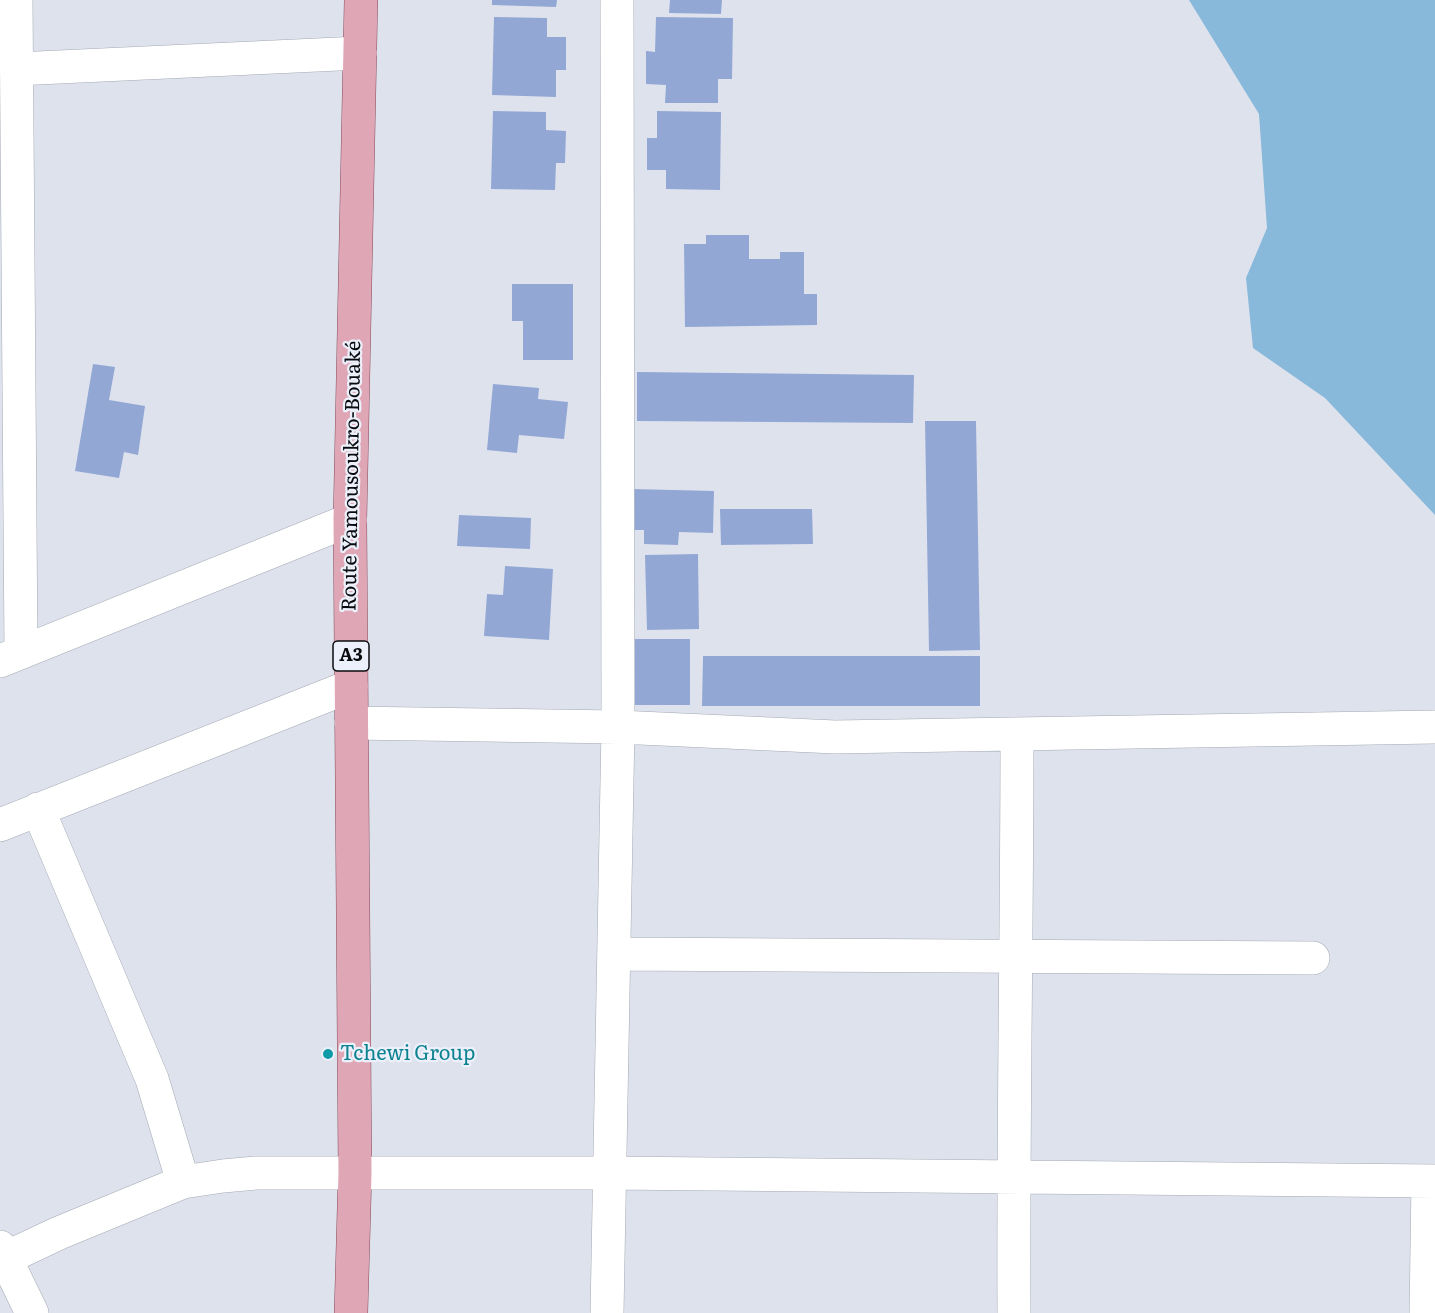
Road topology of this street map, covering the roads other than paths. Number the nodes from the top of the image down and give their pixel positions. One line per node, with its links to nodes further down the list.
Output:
1 (361, 0): 4 (main road, Route Yamousoukro-Bouaké / A3)
2 (617, 0): 10 (street)
3 (11, 8): 5 (street)
4 (360, 53): 5 (street); 6 (main road, Route Yamousoukro-Bouaké / A3)
5 (16, 69): 7 (street)
6 (350, 519): 7 (street); 8 (main road, Route Yamousoukro-Bouaké / A3)
7 (11, 656)
8 (351, 686): 9 (main road, Route Yamousoukro-Bouaké / A3); 13 (street)
9 (351, 723): 10 (street); 18 (main road, Route Yamousoukro-Bouaké / A3)
10 (618, 727): 12 (street); 15 (street)
11 (1435, 727): 12 (street)
12 (1017, 734): 16 (street)
13 (38, 809): 14 (street); 22 (street)
14 (0, 825)
15 (614, 954): 16 (street); 19 (street)
16 (1017, 957): 17 (street); 20 (street)
17 (1313, 958)
18 (355, 1173): 19 (street); 22 (street); 25 (main road, Route Yamousoukro-Bouaké / A3)
19 (610, 1173): 20 (street); 26 (street)
20 (1013, 1177): 21 (street); 27 (street)
21 (1431, 1181): 28 (street)
22 (183, 1182): 23 (street)
23 (3, 1252): 24 (street)
24 (32, 1313)
25 (351, 1313)
26 (607, 1313)
27 (1014, 1313)
28 (1426, 1313)

